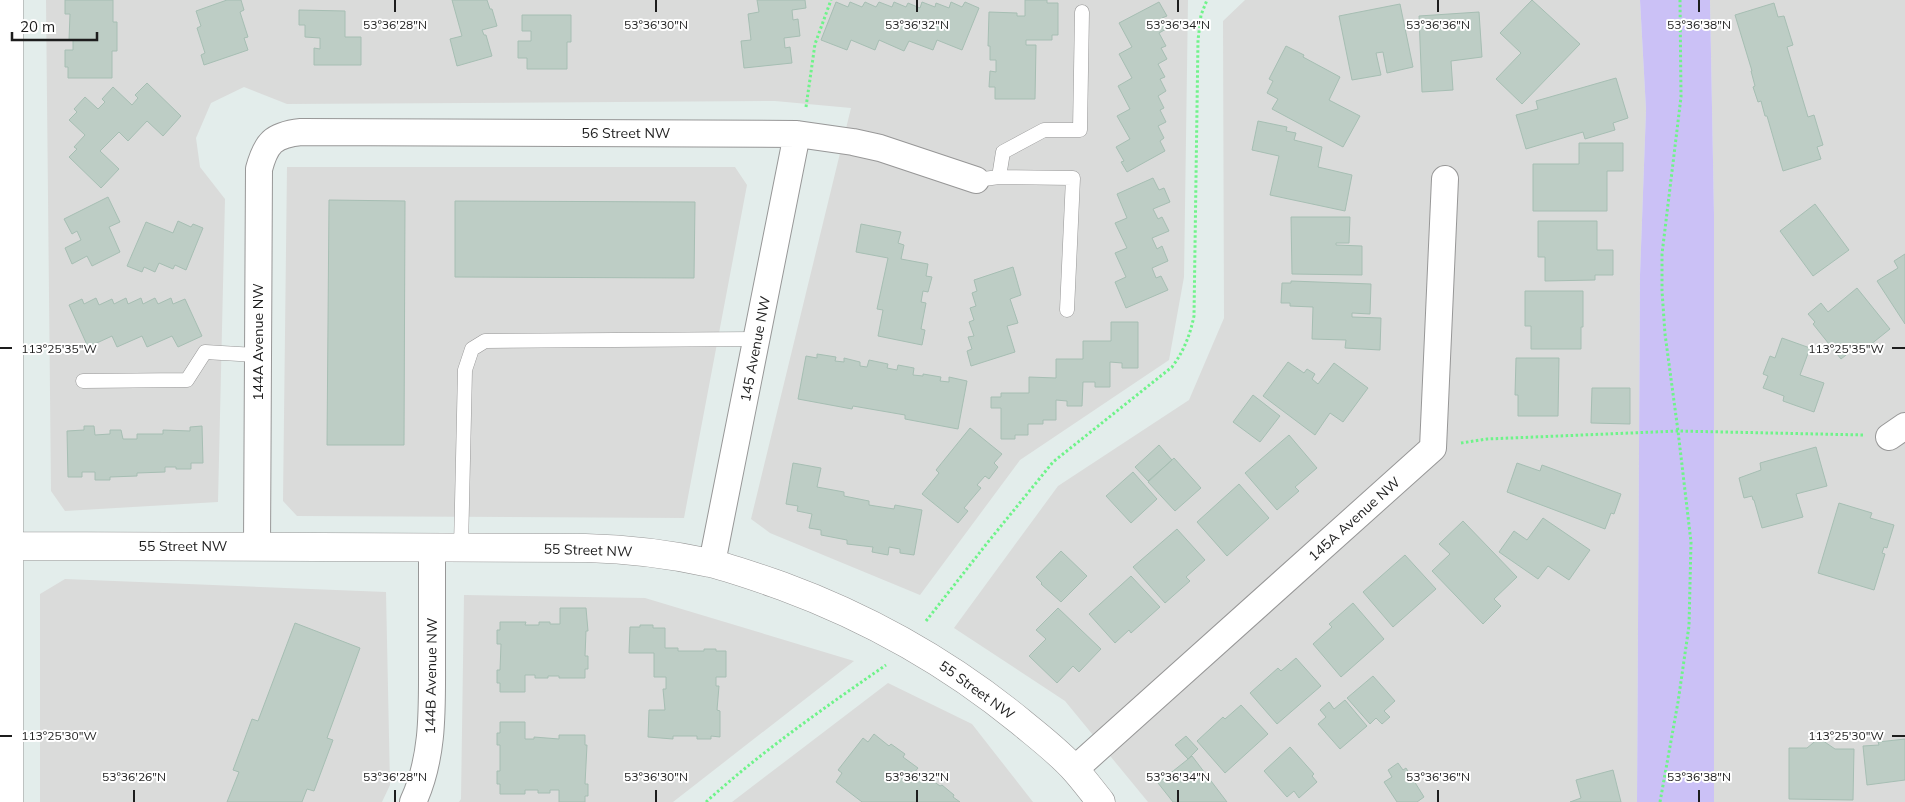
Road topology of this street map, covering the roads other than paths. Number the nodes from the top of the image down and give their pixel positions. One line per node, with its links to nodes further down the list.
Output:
1 (9, 0): 11 (street)
2 (1082, 12): 5 (lane)
3 (798, 134): 4 (street, 56 Street NW); 5 (street, 56 Street NW); 8 (street, 145 Avenue NW)
4 (272, 141): 9 (street, 144A Avenue NW)
5 (988, 178): 7 (lane)
6 (1446, 179): 16 (street, 145A Avenue NW)
7 (1068, 310)
8 (757, 339): 14 (lane); 15 (street, 145 Avenue NW)
9 (258, 354): 10 (lane); 12 (street, 144A Avenue NW)
10 (83, 380)
11 (4, 546): 12 (street, 55 Street NW); 17 (street)
12 (256, 546): 13 (street, 55 Street NW)
13 (432, 548): 14 (street, 55 Street NW); 18 (street, 144B Avenue NW)
14 (461, 548): 15 (street, 55 Street NW)
15 (712, 563): 16 (street, 55 Street NW)
16 (1074, 769): 19 (street, 55 Street NW)
17 (9, 802)
18 (413, 802)
19 (1101, 802)

